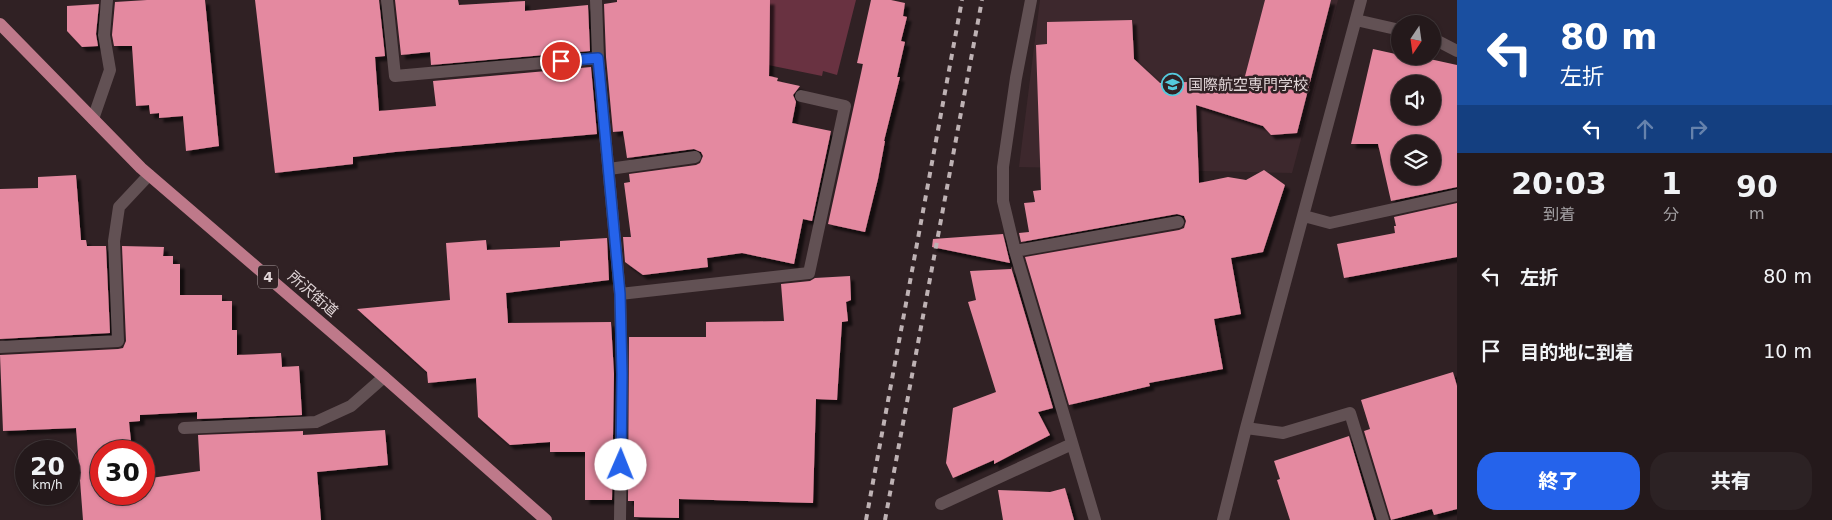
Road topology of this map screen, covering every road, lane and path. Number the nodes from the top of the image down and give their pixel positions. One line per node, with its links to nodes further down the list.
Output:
1 (107, 0): 13 (street)
2 (387, 0): 11 (street)
3 (596, 0): 11 (street)
4 (1031, 0): 20 (street)
5 (1361, 0): 6 (street)
6 (1356, 20): 8 (street); 18 (street)
7 (0, 24): 13 (main road, 所沢街道 / 4)
8 (1391, 28)
9 (1441, 43): 10 (street)
10 (1457, 51)
11 (598, 58): 15 (street)
12 (801, 96): 21 (street)
13 (93, 119): 16 (main road, 所沢街道 / 4)
14 (695, 157): 15 (street)
15 (608, 169): 21 (street)
16 (149, 175): 22 (street); 23 (main road, 所沢街道 / 4)
17 (1457, 195): 18 (street)
18 (1304, 216): 25 (street)
19 (1178, 222): 20 (street)
20 (1015, 251): 26 (street)
21 (620, 294): 29 (street)
22 (0, 347)
23 (384, 377): 24 (street); 28 (main road, 所沢街道 / 4)
24 (184, 428)
25 (1246, 428): 31 (street); 32 (street)
26 (1072, 444): 27 (street); 30 (street)
27 (940, 504)
28 (546, 520)
29 (620, 520)
30 (1095, 520)
31 (1223, 520)
32 (1383, 520)

